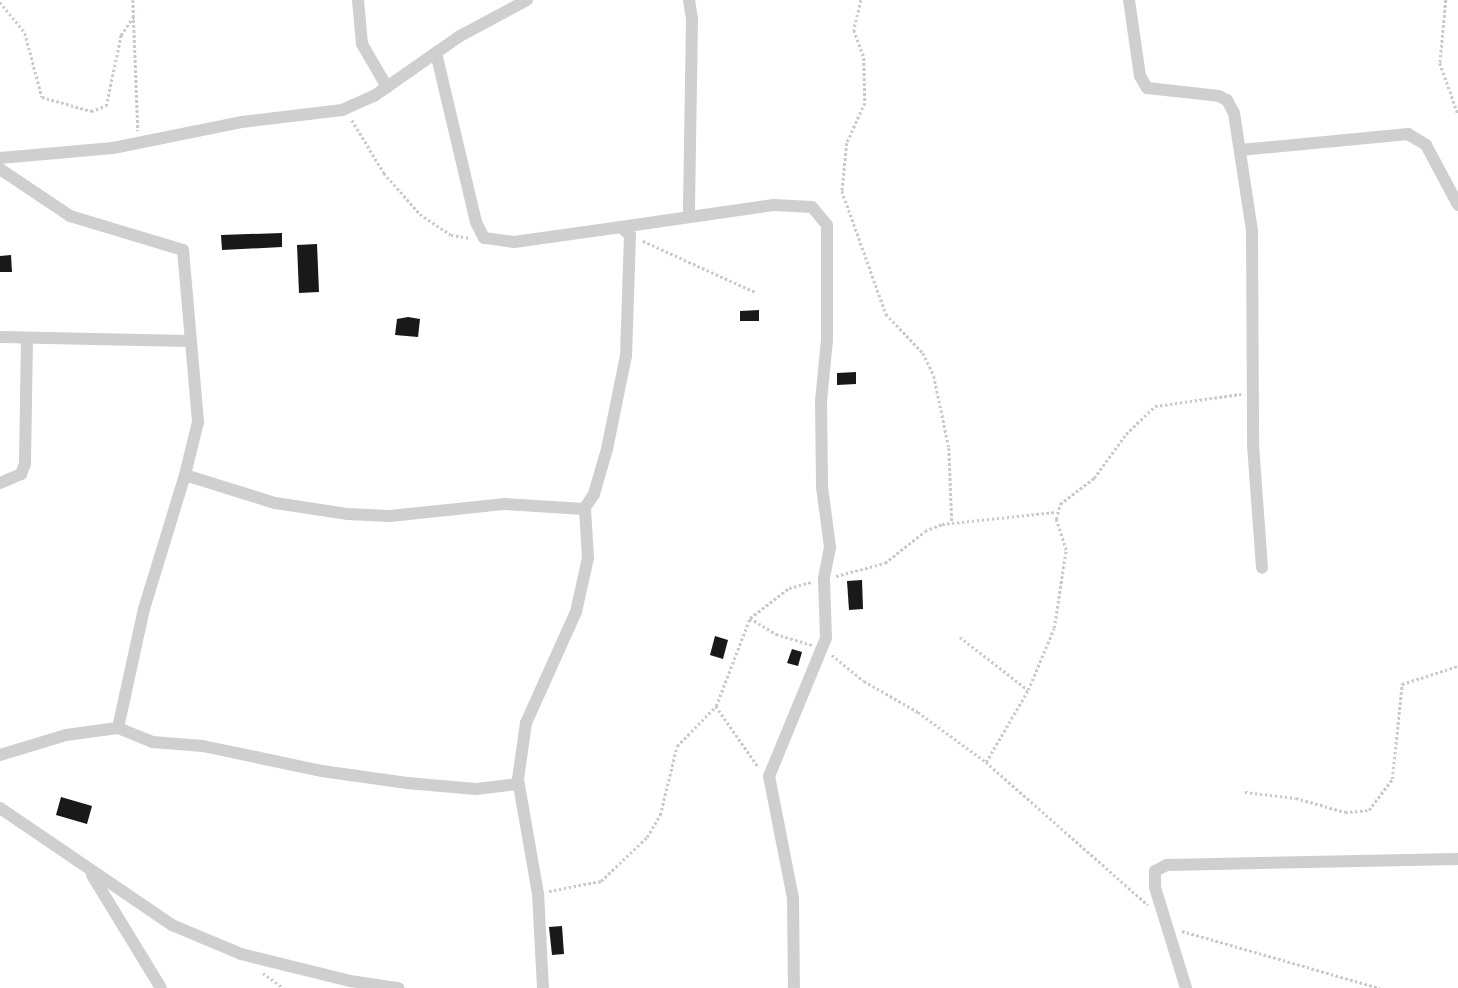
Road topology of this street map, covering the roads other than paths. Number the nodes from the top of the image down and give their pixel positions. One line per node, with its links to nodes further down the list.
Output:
1 (358, 0): 6 (street)
2 (527, 0): 5 (street)
3 (689, 0): 11 (street)
4 (1129, 0): 7 (street)
5 (436, 53): 6 (street); 12 (street)
6 (387, 87): 8 (street)
7 (1240, 150): 10 (street); 19 (street)
8 (0, 158)
9 (0, 169): 15 (street)
10 (1458, 205)
11 (689, 217): 12 (street); 29 (street)
12 (625, 230): 18 (street)
13 (0, 337): 14 (street)
14 (27, 338): 15 (street); 17 (street)
15 (188, 341): 16 (street)
16 (185, 475): 18 (street); 20 (street)
17 (0, 484)
18 (585, 509): 22 (street)
19 (1262, 568)
20 (118, 728): 21 (street); 22 (street)
21 (0, 755)
22 (519, 784): 28 (street)
23 (0, 808): 25 (street)
24 (1458, 859): 30 (street)
25 (90, 873): 26 (street); 27 (street)
26 (161, 988)
27 (398, 988)
28 (543, 988)
29 (794, 988)
30 (1186, 988)

